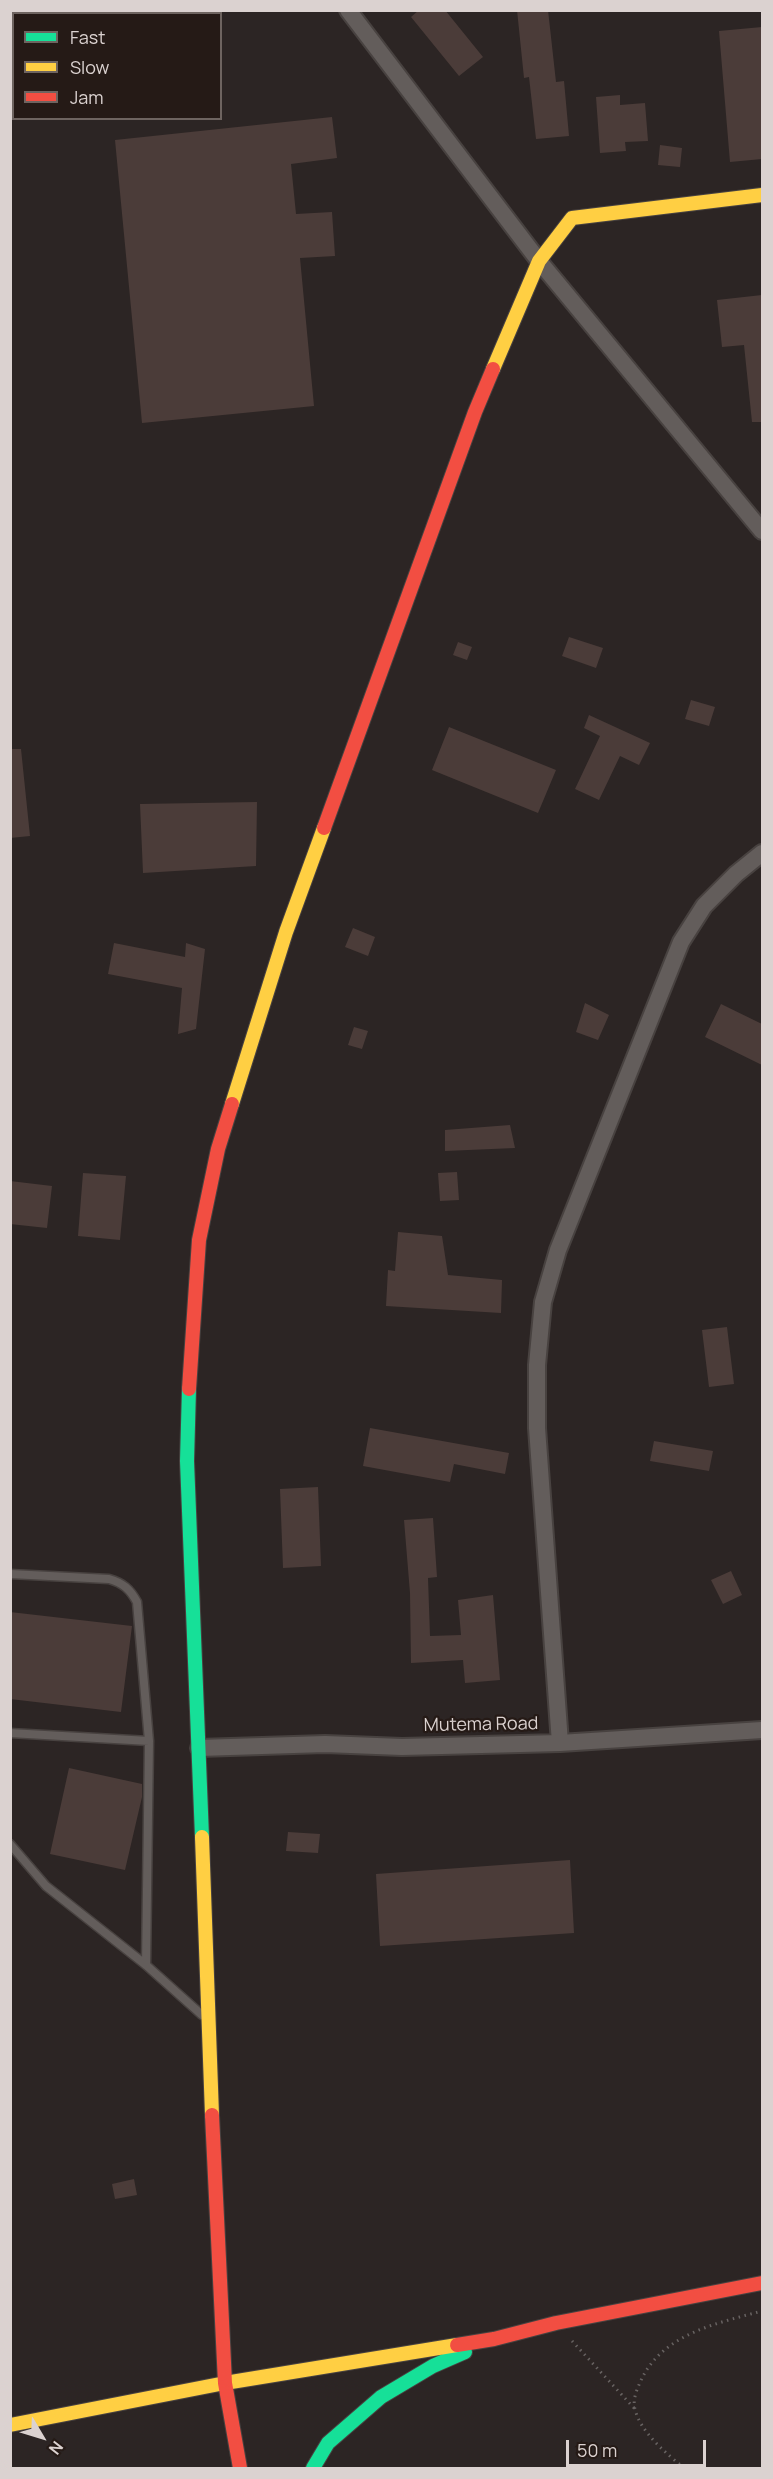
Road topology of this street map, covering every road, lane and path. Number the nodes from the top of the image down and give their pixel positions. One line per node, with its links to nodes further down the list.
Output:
1 (348, 10): 3 (street)
2 (762, 195): 3 (street)
3 (539, 261): 4 (street); 11 (street)
4 (762, 531)
5 (762, 853): 10 (street)
6 (10, 1574): 9 (lane)
7 (762, 1730): 10 (street, Mutema Road)
8 (10, 1733): 9 (lane)
9 (149, 1741): 13 (lane)
10 (560, 1743): 11 (street, Mutema Road)
11 (200, 1748): 14 (street)
12 (10, 1844): 13 (lane)
13 (146, 1965): 14 (lane)
14 (207, 2020): 19 (street)
15 (762, 2283): 17 (street)
16 (762, 2311): 20 (path)
17 (556, 2322): 18 (street); 20 (path)
18 (494, 2339): 19 (street); 23 (street)
19 (225, 2383): 21 (street); 22 (street)
20 (634, 2408): 24 (path)
21 (10, 2424)
22 (240, 2469)
23 (313, 2469)
24 (684, 2469)

